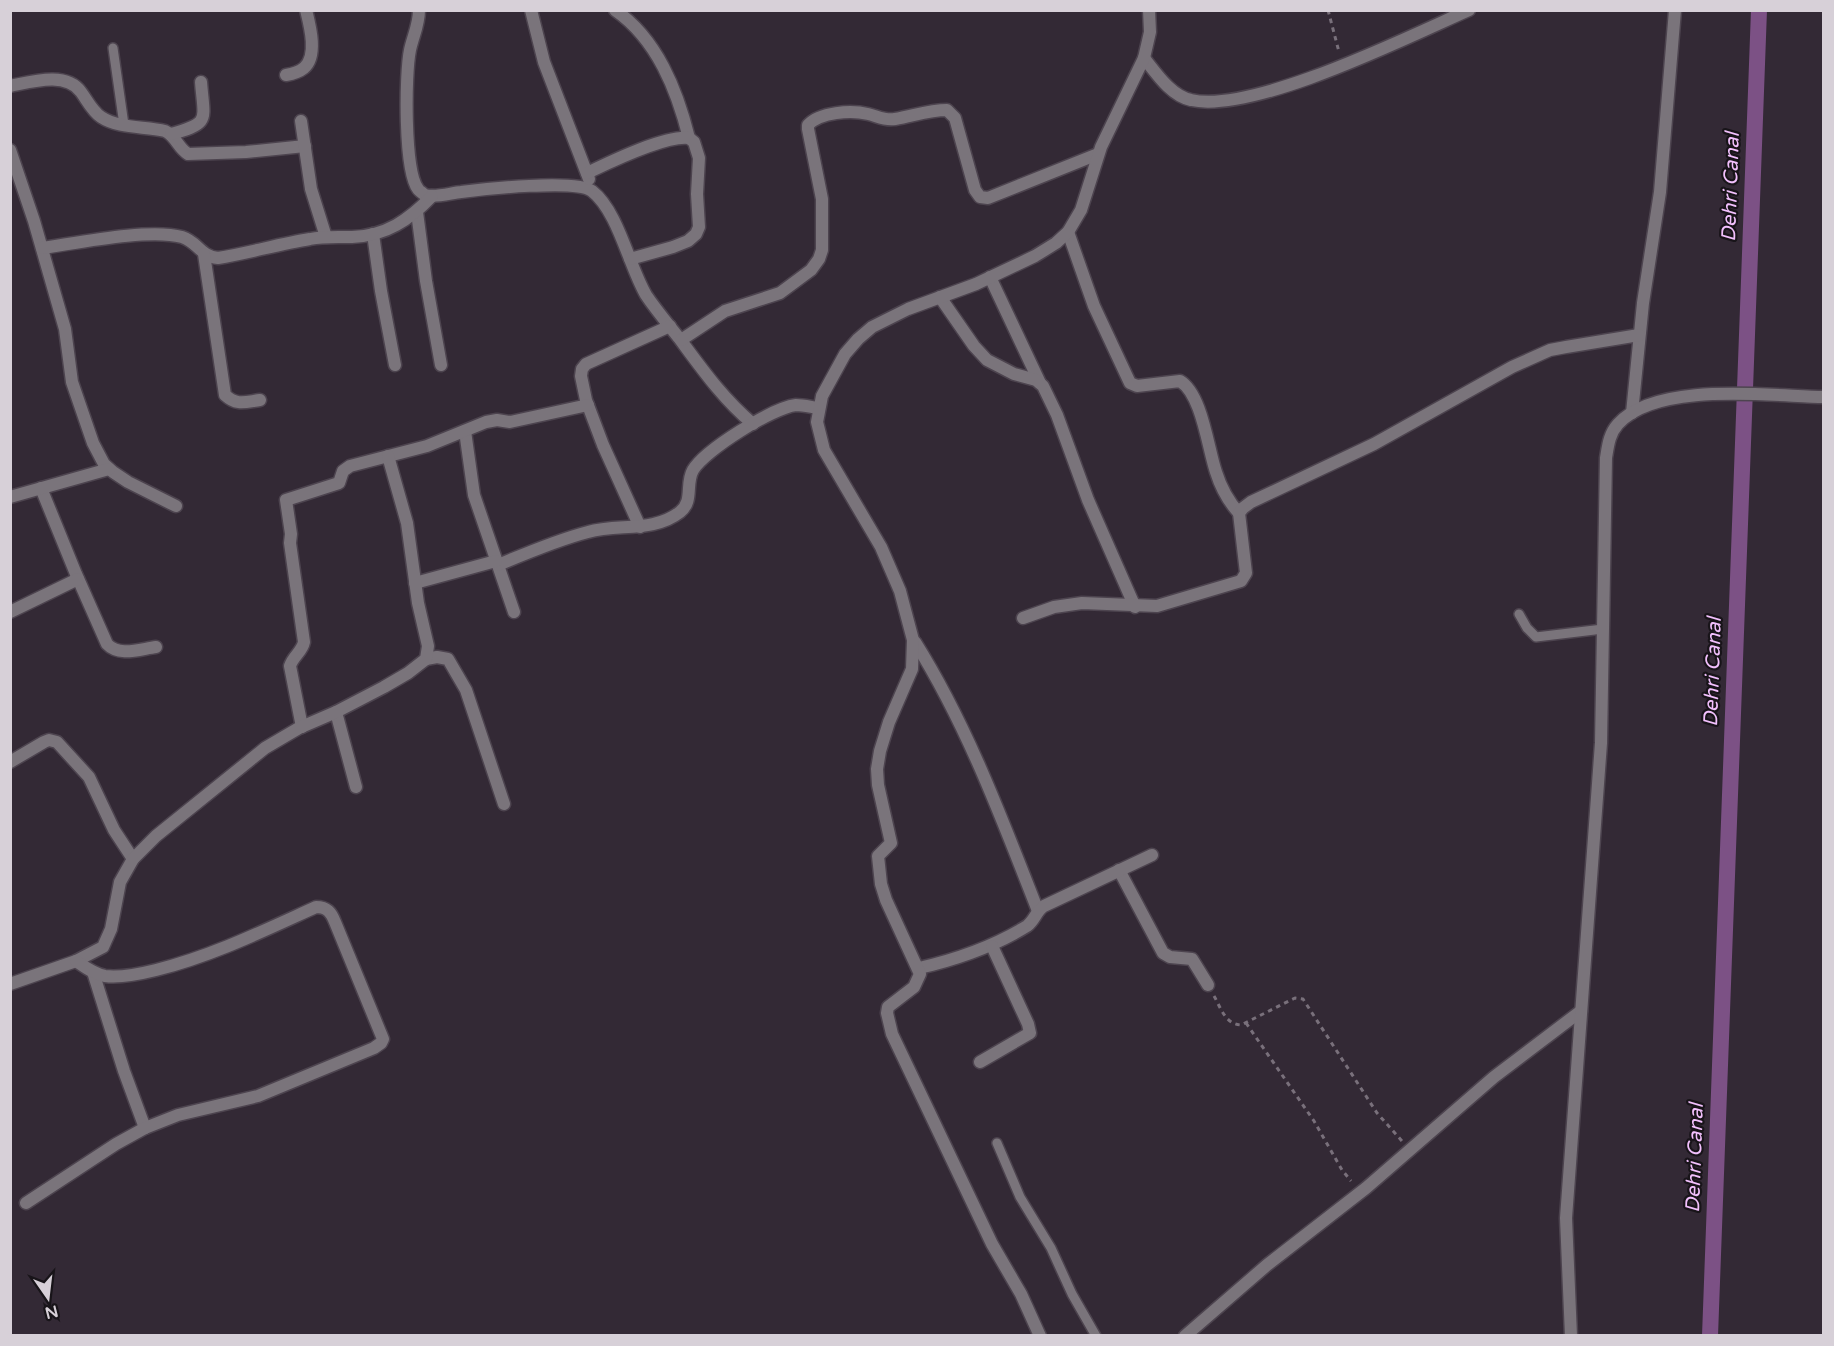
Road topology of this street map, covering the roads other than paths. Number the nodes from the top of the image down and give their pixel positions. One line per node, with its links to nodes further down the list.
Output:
1 (306, 10): 10 (street)
2 (419, 10): 22 (street)
3 (531, 10): 20 (street)
4 (615, 10): 16 (street)
5 (1149, 10): 9 (street)
6 (1469, 10): 9 (street)
7 (1675, 10): 33 (street)
8 (113, 48): 14 (lane)
9 (1144, 58): 19 (street)
10 (286, 75)
11 (201, 82): 15 (street)
12 (10, 86): 14 (street)
13 (301, 121): 17 (street)
14 (124, 125): 15 (street)
15 (171, 134): 17 (street)
16 (689, 138): 20 (street); 29 (street)
17 (305, 146): 26 (street)
18 (10, 150): 27 (street)
19 (1098, 154): 24 (street); 34 (street)
20 (587, 173): 21 (street)
21 (593, 191): 22 (street); 29 (street)
22 (432, 196): 23 (street)
23 (417, 212): 25 (street); 36 (street)
24 (1068, 232): 30 (street); 50 (street)
25 (373, 234): 26 (street); 35 (street)
26 (326, 237): 28 (street)
27 (42, 248): 28 (street); 46 (street)
28 (204, 254): 39 (street)
29 (630, 260): 32 (street)
30 (990, 277): 31 (street); 37 (street)
31 (940, 297): 37 (street); 41 (street)
32 (670, 326): 34 (street); 40 (street)
33 (1639, 335): 42 (street); 50 (street)
34 (681, 340): 43 (street)
35 (396, 365)
36 (441, 365)
37 (1040, 383): 55 (street)
38 (1818, 397): 42 (street)
39 (260, 400)
40 (588, 405): 44 (street); 51 (street)
41 (818, 408): 43 (street); 61 (street)
42 (1632, 413): 60 (street)
43 (753, 424): 51 (street)
44 (465, 431): 45 (street); 52 (street)
45 (388, 456): 54 (street); 65 (street)
46 (109, 469): 47 (street); 49 (street)
47 (41, 488): 48 (street); 53 (street)
48 (10, 497)
49 (176, 506)
50 (1239, 513): 55 (street)
51 (640, 527): 52 (street)
52 (497, 563): 54 (street); 57 (street)
53 (78, 579): 56 (street); 62 (street)
54 (415, 584): 63 (street)
55 (1135, 607): 59 (street)
56 (10, 612)
57 (514, 612)
58 (1519, 614): 60 (lane)
59 (1023, 618)
60 (1603, 629): 79 (street)
61 (913, 640): 72 (street); 75 (street)
62 (156, 647)
63 (426, 659): 64 (street); 68 (street)
64 (336, 712): 65 (street); 67 (street)
65 (302, 726): 70 (street)
66 (10, 762): 70 (street)
67 (356, 787)
68 (504, 804)
69 (1152, 855): 71 (street)
70 (133, 859): 74 (street)
71 (1119, 870): 72 (street); 78 (street)
72 (1038, 911): 73 (street)
73 (992, 946): 75 (street); 80 (street)
74 (76, 961): 76 (street); 77 (street)
75 (918, 969): 84 (street)
76 (93, 972): 81 (street); 81 (street)
77 (10, 984)
78 (1208, 985)
79 (1581, 1011): 86 (street); 87 (street)
80 (980, 1062)
81 (145, 1128): 83 (street)
82 (997, 1143): 85 (lane)
83 (26, 1203)
84 (1040, 1335)
85 (1096, 1335)
86 (1185, 1335)
87 (1570, 1335)

